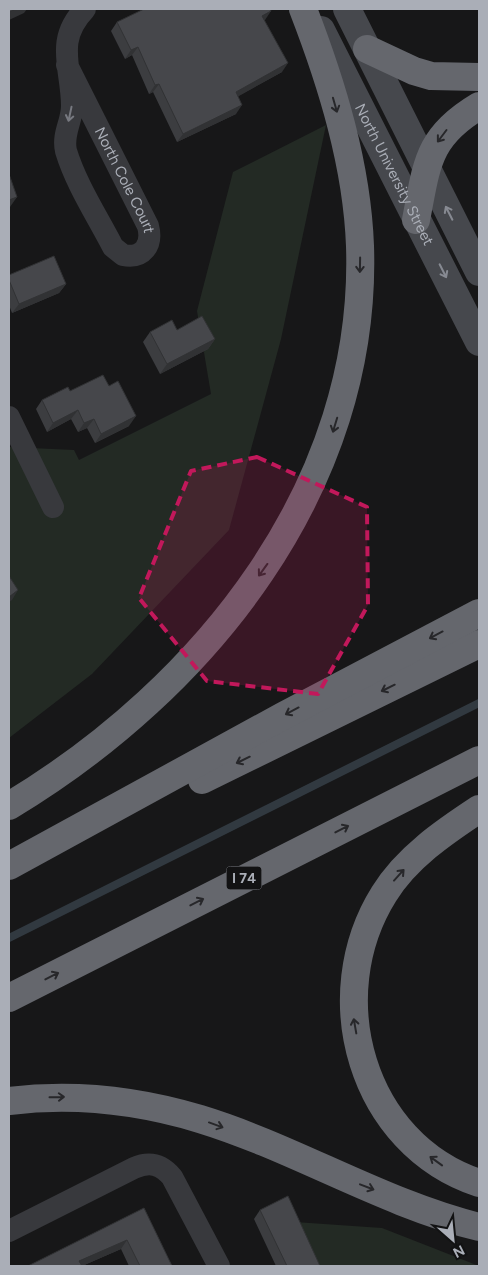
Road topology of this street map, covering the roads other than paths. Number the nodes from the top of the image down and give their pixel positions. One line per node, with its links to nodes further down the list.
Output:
1 (85, 9): 6 (street, North Cole Court)
2 (303, 9): 18 (highway, one-way to 18)
3 (310, 9): 10 (main road, North University Street)
4 (347, 9): 5 (main road)
5 (367, 49): 7 (highway); 9 (main road)
6 (67, 65): 6 (street, North Cole Court, one-way to 6)
7 (479, 77)
8 (479, 106): 9 (highway, one-way to 9)
9 (426, 168): 10 (highway); 11 (main road, one-way to 9)
10 (416, 220): 12 (main road, North University Street, one-way to 12)
11 (479, 272)
12 (479, 342)
13 (9, 417): 14 (street)
14 (53, 507)
15 (479, 612): 20 (highway, one-way to 20)
16 (479, 644): 21 (highway, one-way to 21)
17 (479, 760): 22 (highway, I 74, one-way to 17)
18 (9, 806)
19 (479, 809): 24 (highway, one-way to 19)
20 (9, 866)
21 (9, 876)
22 (9, 998)
23 (9, 1101): 25 (highway, one-way to 25)
24 (479, 1183)
25 (479, 1227)
26 (9, 1231): 27 (street)
27 (219, 1266)

